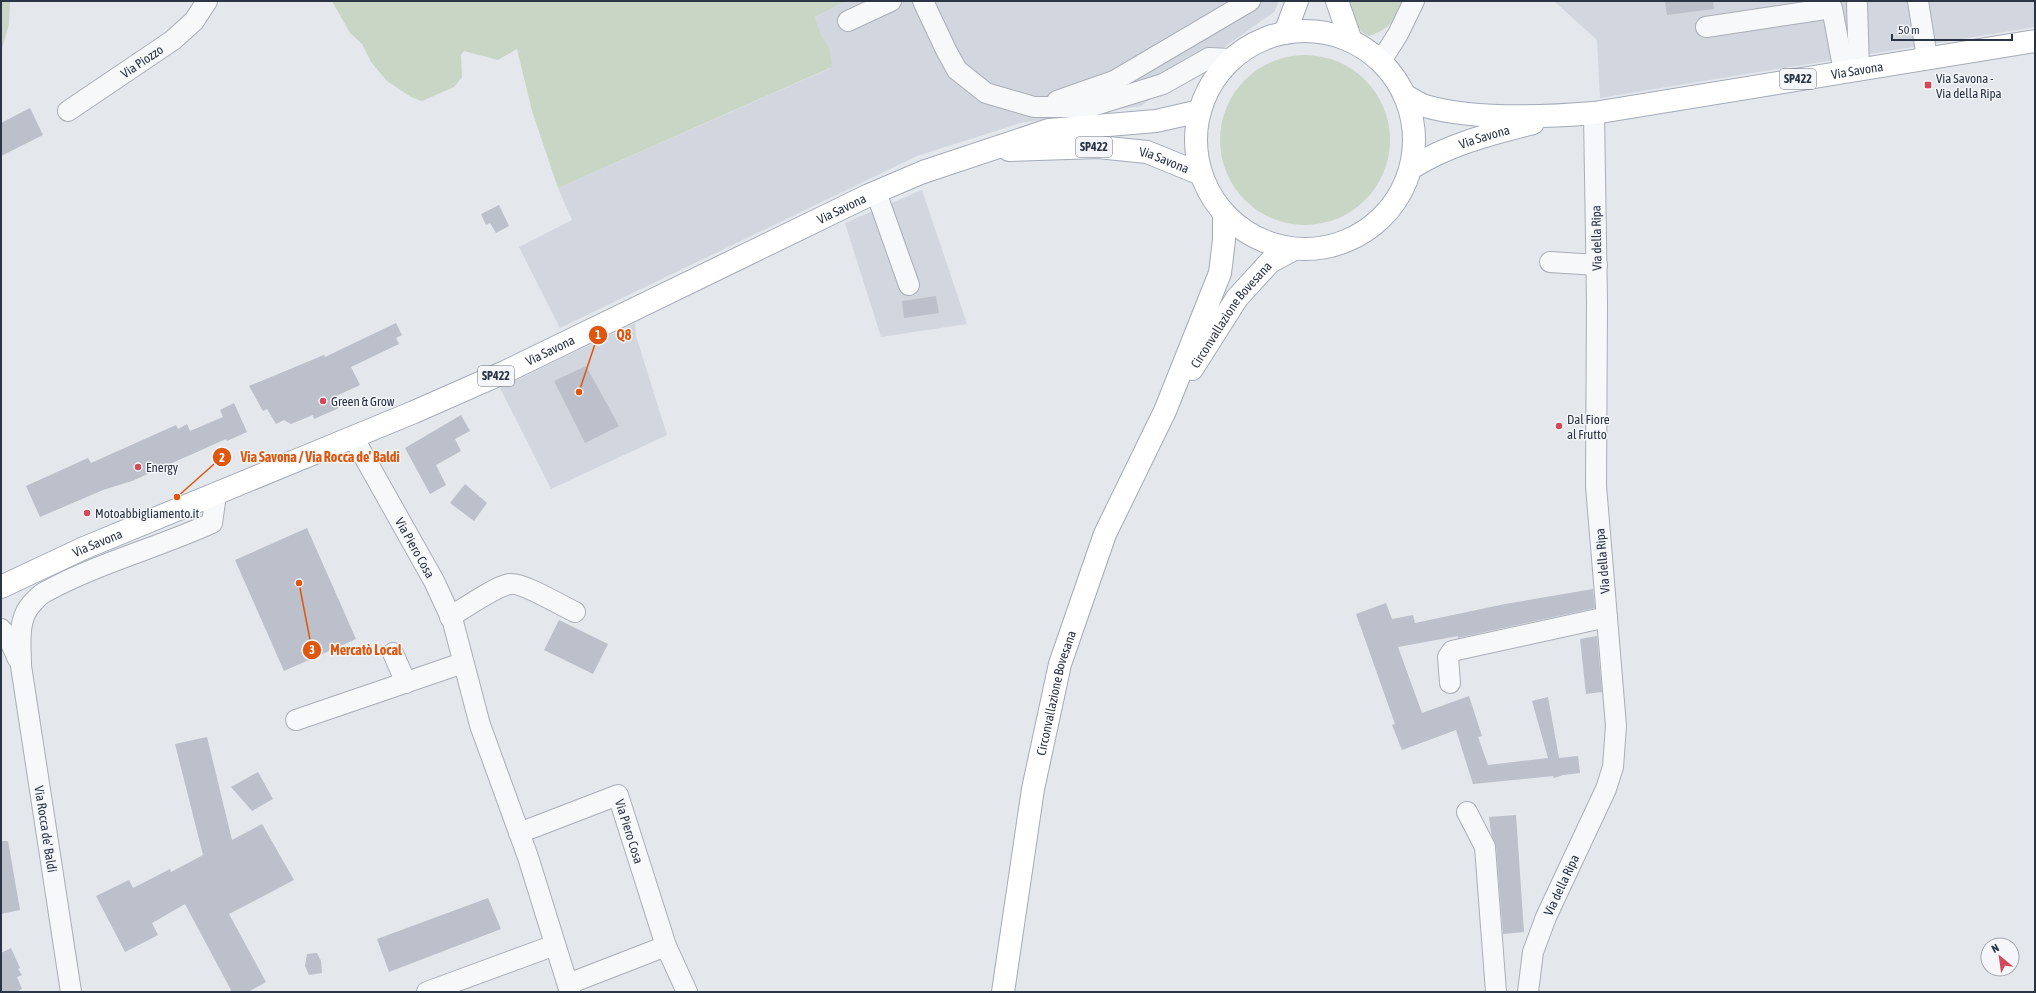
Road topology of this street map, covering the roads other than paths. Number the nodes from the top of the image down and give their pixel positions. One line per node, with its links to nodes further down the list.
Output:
1 (206, 1): 21 (street, Via Piozzo)
2 (891, 1): 10 (street)
3 (923, 1): 20 (street)
4 (1250, 1): 20 (street)
5 (1297, 1): 12 (main road)
6 (1337, 1): 13 (main road)
7 (1414, 1): 17 (street)
8 (1918, 1): 15 (street)
9 (1857, 4): 18 (street)
10 (848, 21)
11 (1706, 27): 18 (street)
12 (1285, 32): 13 (main road); 16 (main road)
13 (1352, 41): 17 (main road)
14 (2035, 41): 15 (main road, Via Savona / SP422)
15 (1928, 58): 18 (main road, Via Savona / SP422)
16 (1231, 59): 20 (street); 22 (main road)
17 (1382, 61): 19 (main road)
18 (1851, 71): 23 (main road, Via Savona / SP422)
19 (1406, 96): 24 (main road, Via Savona / SP422); 26 (main road)
20 (1034, 108)
21 (68, 111)
22 (1200, 111): 25 (main road, Via Savona / SP422); 27 (main road)
23 (1594, 113): 24 (main road, Via Savona / SP422); 32 (street, Via della Ripa)
24 (1561, 116): 26 (main road, Via Savona / SP422)
25 (983, 151): 27 (main road, Via Savona / SP422); 28 (main road, Via Savona / SP422)
26 (1411, 168): 30 (main road)
27 (1201, 174): 29 (main road)
28 (876, 192): 33 (street); 35 (main road, Via Savona / SP422)
29 (1224, 214): 30 (main road); 34 (main road, Circonvallazione Bovesana)
30 (1294, 249): 34 (main road, Circonvallazione Bovesana)
31 (1550, 262): 32 (street)
32 (1597, 265): 40 (street, Via della Ripa)
33 (909, 285)
34 (1165, 411): 56 (main road, Circonvallazione Bovesana)
35 (353, 437): 36 (main road, Via Savona / SP422); 39 (street, Via Piero Cosa)
36 (216, 494): 37 (main road, Via Savona / SP422); 44 (street, Via Rocca de' Baldi)
37 (1, 587)
38 (575, 612): 39 (street)
39 (450, 617): 43 (street, Via Piero Cosa)
40 (1607, 617): 46 (street); 58 (street, Via della Ripa)
41 (1, 629): 44 (street, Via Rocca de' Baldi)
42 (393, 653): 45 (street)
43 (464, 665): 45 (street); 49 (street, Via Piero Cosa)
44 (21, 666): 53 (street, Via Rocca de' Baldi)
45 (406, 683): 47 (street)
46 (1450, 683)
47 (296, 720)
48 (1467, 812): 57 (street)
49 (519, 833): 50 (street, Via Piero Cosa); 51 (street, Via Piero Cosa)
50 (555, 945): 52 (street, Via Piero Cosa); 54 (street)
51 (666, 946): 52 (street, Via Piero Cosa); 55 (street, Via Piero Cosa)
52 (569, 988)
53 (71, 992)
54 (427, 992)
55 (687, 992)
56 (1003, 992)
57 (1496, 992)
58 (1528, 992)

